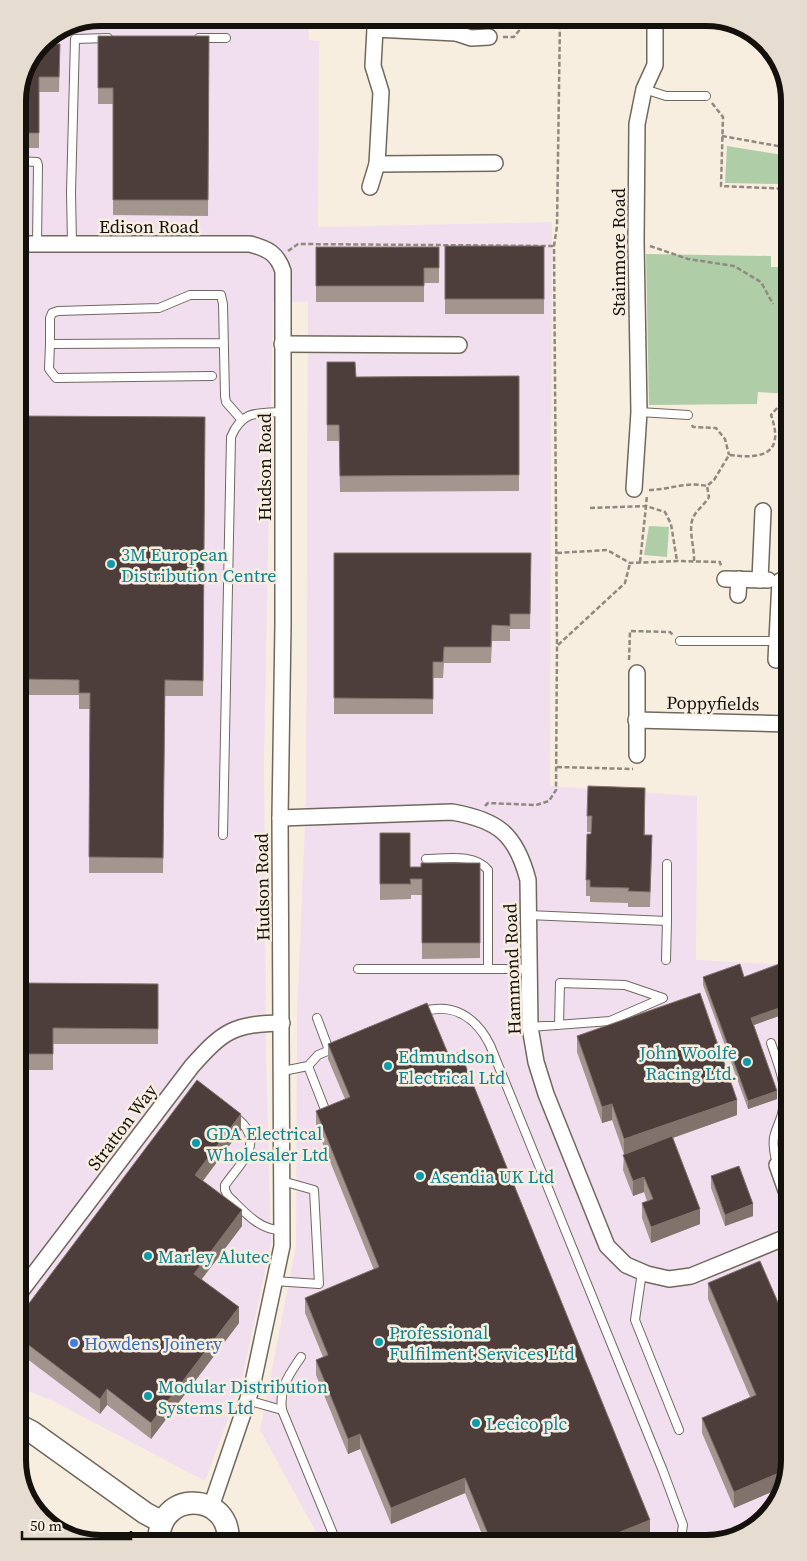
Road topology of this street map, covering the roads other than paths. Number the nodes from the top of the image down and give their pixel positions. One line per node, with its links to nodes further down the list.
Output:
1 (375, 26): 12 (street)
2 (416, 26): 4 (street)
3 (656, 26): 9 (street, Stainmore Road)
4 (456, 27): 5 (street)
5 (489, 37)
6 (113, 38): 17 (lane)
7 (188, 38): 8 (lane)
8 (226, 38)
9 (644, 89): 10 (lane); 25 (street, Stainmore Road)
10 (706, 96)
11 (26, 161): 16 (lane)
12 (377, 164): 13 (street); 14 (street)
13 (494, 164)
14 (370, 187)
15 (26, 244): 16 (street, Edison Road)
16 (38, 244): 17 (street, Edison Road)
17 (72, 244): 18 (street, Edison Road)
18 (278, 257): 21 (street, Hudson Road)
19 (224, 343): 20 (lane); 20 (lane); 27 (lane)
20 (50, 344): 23 (lane)
21 (282, 344): 22 (street); 24 (street, Hudson Road)
22 (459, 345)
23 (212, 376)
24 (282, 412): 27 (lane); 41 (street, Hudson Road)
25 (638, 412): 26 (lane); 28 (street, Stainmore Road)
26 (688, 415)
27 (241, 419): 42 (lane)
28 (640, 490)
29 (763, 510): 30 (street)
30 (760, 580): 31 (street); 32 (street)
31 (781, 581)
32 (734, 584)
33 (781, 608): 35 (street)
34 (680, 641): 35 (lane)
35 (776, 641): 36 (street)
36 (776, 660)
37 (637, 674): 38 (street)
38 (636, 720): 39 (street, Poppyfields); 40 (street)
39 (781, 724)
40 (637, 755)
41 (280, 818): 45 (street, Hammond Road); 53 (street, Hudson Road)
42 (222, 834)
43 (426, 859): 48 (lane)
44 (667, 864): 46 (lane)
45 (528, 915): 46 (lane); 50 (street, Hammond Road)
46 (667, 922): 47 (lane)
47 (666, 960)
48 (488, 968): 49 (lane); 50 (lane)
49 (358, 969)
50 (529, 969): 55 (street, Hammond Road)
51 (415, 1014): 83 (lane)
52 (316, 1018): 58 (lane)
53 (282, 1023): 60 (street, Hudson Road); 72 (street, Stratton Way)
54 (559, 1025): 54 (lane); 55 (lane)
55 (530, 1027): 70 (street, Hammond Road)
56 (771, 1043): 61 (lane)
57 (345, 1044): 58 (lane)
58 (330, 1050): 59 (lane)
59 (308, 1066): 60 (lane); 63 (lane)
60 (283, 1071): 67 (street, Hudson Road)
61 (781, 1083)
62 (226, 1110): 68 (lane)
63 (326, 1112)
64 (781, 1112): 65 (lane)
65 (778, 1164): 66 (street)
66 (781, 1173)
67 (282, 1181): 68 (street, Hudson Road); 71 (lane)
68 (282, 1230): 71 (street, Hudson Road)
69 (781, 1240): 70 (street, Hammond Road)
70 (642, 1272): 77 (lane)
71 (274, 1281): 74 (street, Hudson Road)
72 (26, 1285)
73 (301, 1357): 75 (lane)
74 (247, 1400): 75 (lane); 78 (street, Hudson Road)
75 (282, 1410): 82 (lane)
76 (26, 1429): 79 (street)
77 (679, 1430)
78 (211, 1507): 79 (street); 81 (street)
79 (162, 1522): 80 (street)
80 (160, 1535)
81 (228, 1535)
82 (334, 1535)
83 (681, 1535)

